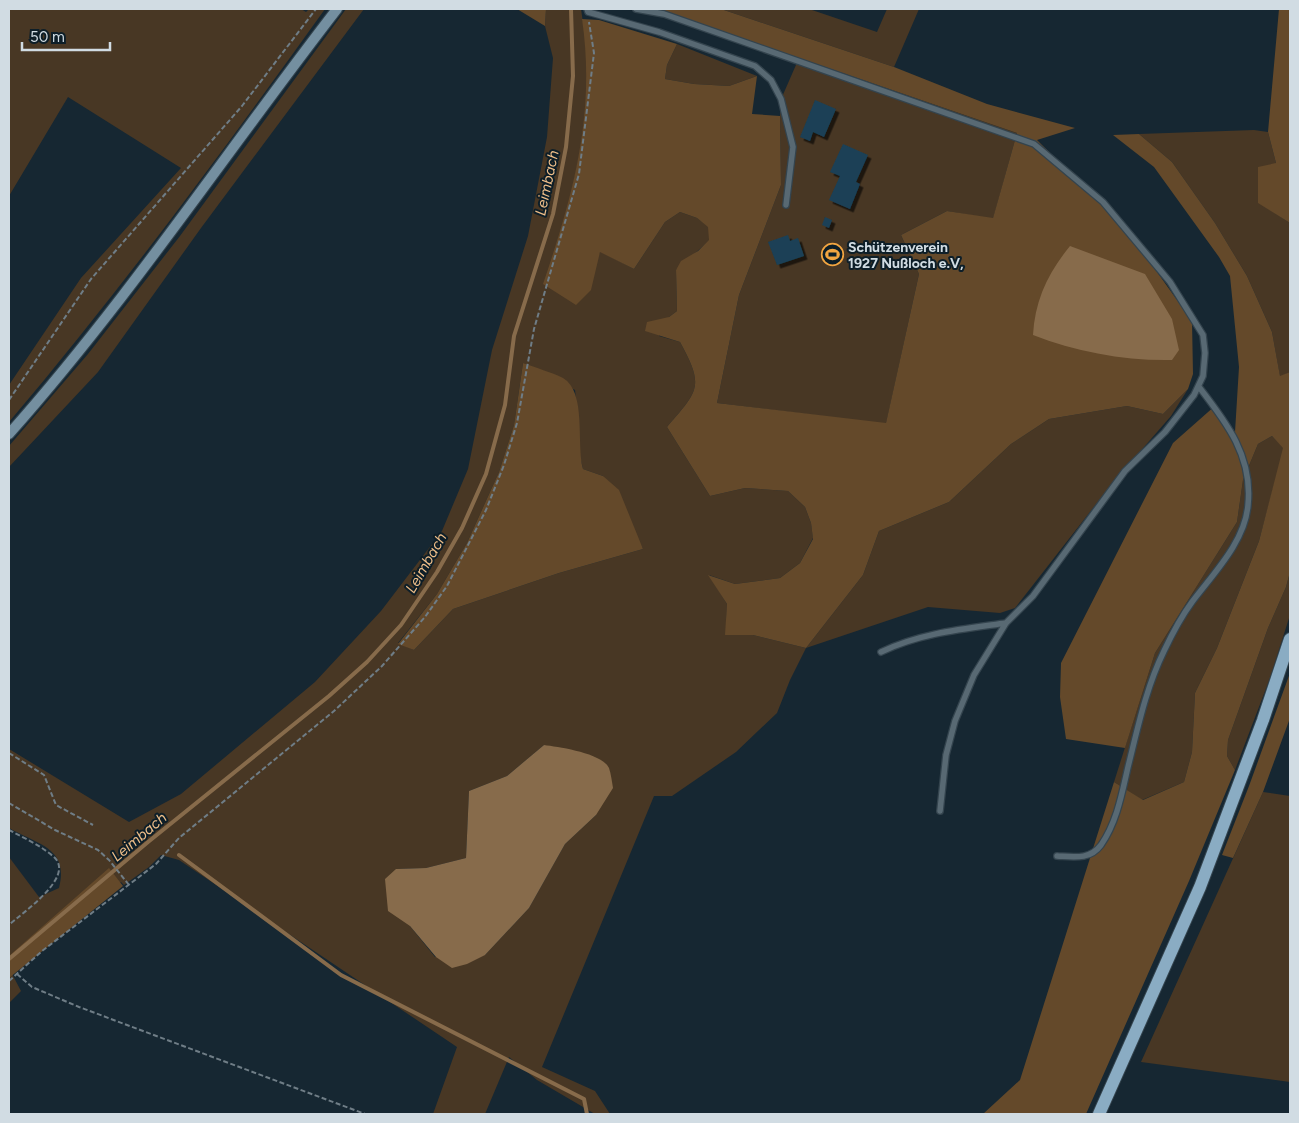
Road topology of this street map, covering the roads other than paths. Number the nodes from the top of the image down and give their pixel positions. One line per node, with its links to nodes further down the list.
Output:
1 (337, 9): 6 (street)
2 (636, 9): 5 (lane)
3 (588, 10): 4 (lane)
4 (786, 206)
5 (1199, 387): 7 (lane); 11 (lane)
6 (9, 434)
7 (1006, 624): 9 (lane); 10 (lane)
8 (1290, 639): 12 (main road)
9 (881, 652)
10 (940, 811)
11 (1057, 856)
12 (1099, 1114)

